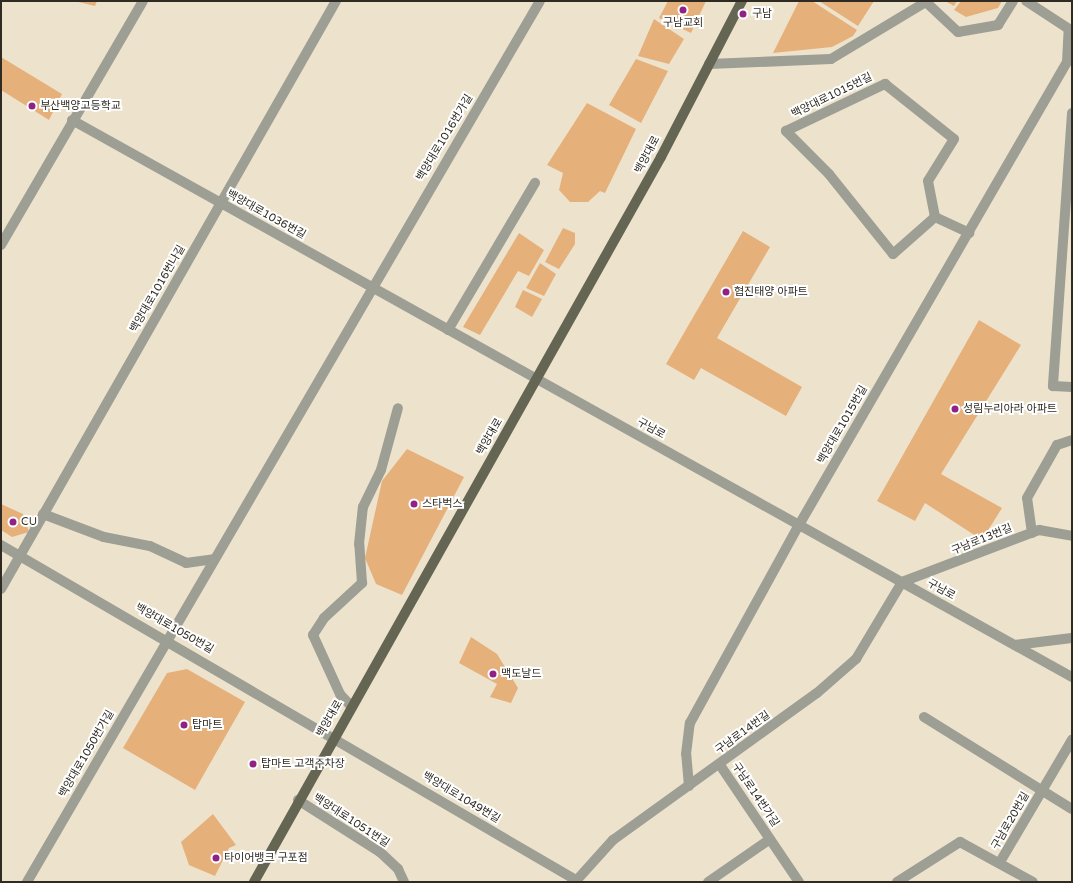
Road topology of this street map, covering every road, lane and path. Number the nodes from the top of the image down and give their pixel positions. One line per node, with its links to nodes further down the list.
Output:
1 (143, 1): 10 (street)
2 (336, 1): 12 (street, 백양대로1016번나길)
3 (540, 1): 16 (street, 백양대로1016번가길)
4 (742, 1): 7 (main road, 백양대로)
5 (1013, 1): 7 (street)
6 (1026, 1): 8 (street, 백양대로1015번길)
7 (709, 64): 18 (main road, 백양대로)
8 (1070, 64): 14 (street, 백양대로1015번길)
9 (1072, 113): 19 (street)
10 (72, 120): 12 (street, 백양대로1036번길); 15 (street)
11 (535, 183): 17 (street)
12 (221, 203): 16 (street, 백양대로1036번길); 23 (street, 백양대로1016번나길)
13 (935, 217): 13 (street, 백양대로1015번길); 14 (street)
14 (969, 233): 24 (street, 백양대로1015번길)
15 (1, 245)
16 (371, 287): 17 (street, 백양대로1036번길); 29 (street, 백양대로1016번가길)
17 (448, 330): 18 (street, 백양대로1036번길)
18 (537, 380): 20 (street, 백양대로1036번길); 36 (main road, 백양대로)
19 (1072, 387)
20 (555, 389): 24 (street, 구남로)
21 (398, 408): 36 (street)
22 (1072, 440): 25 (street)
23 (43, 514): 28 (street, 백양대로1016번나길); 29 (street)
24 (799, 525): 30 (street, 구남로); 41 (street)
25 (1032, 533): 26 (street, 구남로13번길); 30 (street, 구남로13번길)
26 (1072, 536)
27 (1, 545): 28 (street, 백양대로1050번길)
28 (20, 556): 31 (street, 백양대로1016번나길); 33 (street, 백양대로1050번길)
29 (214, 559): 33 (street, 백양대로1050번가길)
30 (902, 582): 34 (street, 구남로); 40 (street, 구남로14번길)
31 (1, 589)
32 (1072, 638): 34 (street)
33 (168, 639): 38 (street, 백양대로1050번길); 48 (street, 백양대로1050번가길)
34 (1015, 645): 35 (street, 구남로)
35 (1072, 677)
36 (351, 706): 38 (main road, 백양대로)
37 (924, 717): 42 (street)
38 (334, 736): 43 (main road, 백양대로); 47 (street, 백양대로1049번길)
39 (1072, 740): 42 (street, 구남로20번길)
40 (720, 765): 41 (street, 구남로14번길); 45 (street, 구남로14번가길)
41 (689, 786): 47 (street, 구남로14번길)
42 (1042, 792): 44 (street, 구남로20번길); 46 (street, 구남로20번길)
43 (298, 800): 49 (main road, 백양대로); 50 (street, 백양대로1051번길)
44 (1072, 808)
45 (770, 840): 51 (street, 구남로14번가길); 52 (street, 구남로14번가길)
46 (1000, 862): 53 (street, 구남로20번길); 54 (street, 구남로20번길)
47 (576, 881)
48 (27, 882)
49 (254, 882)
50 (404, 882)
51 (708, 882)
52 (799, 882)
53 (897, 882)
54 (1033, 882)

